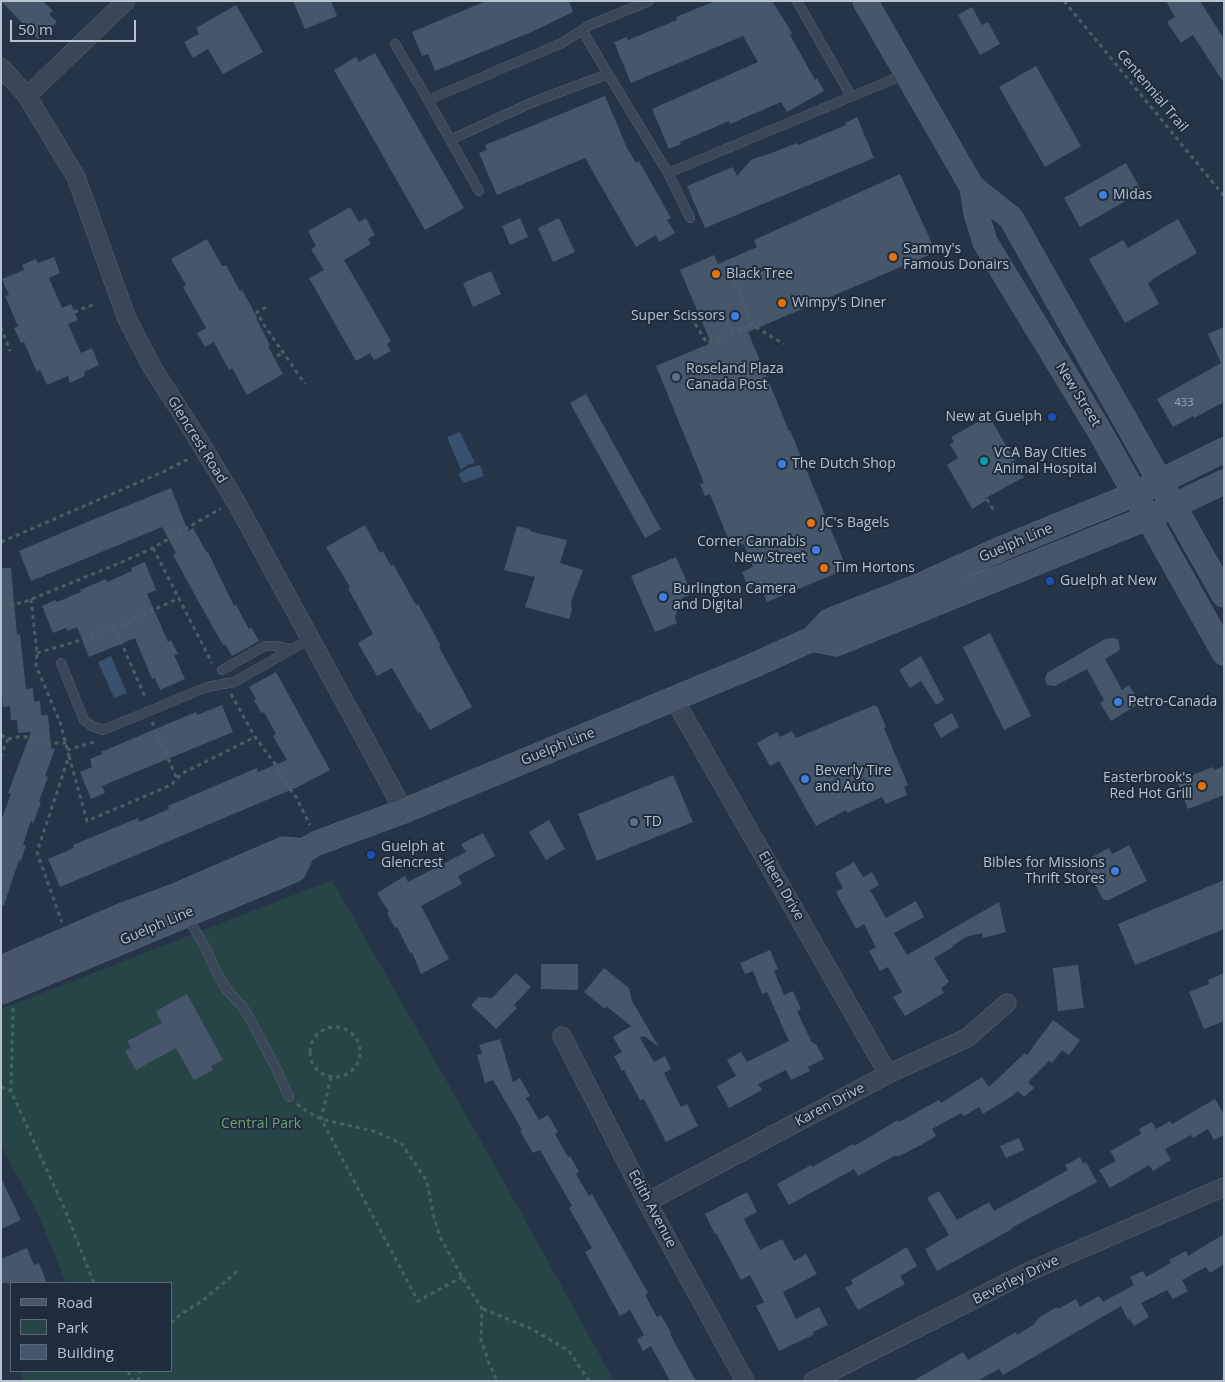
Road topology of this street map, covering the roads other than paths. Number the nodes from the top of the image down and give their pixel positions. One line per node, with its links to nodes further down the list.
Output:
1 (126, 1): 10 (street)
2 (649, 1): 5 (lane)
3 (797, 1): 11 (lane)
4 (865, 1): 8 (main road, New Street)
5 (582, 30): 9 (lane); 12 (lane)
6 (395, 44): 12 (lane)
7 (1, 67): 10 (street, Glencrest Road)
8 (906, 73): 11 (lane); 15 (main road, New Street)
9 (608, 74): 13 (lane); 14 (lane)
10 (28, 96): 25 (street, Glencrest Road)
11 (851, 96): 14 (lane)
12 (428, 100): 13 (lane)
13 (450, 140): 16 (lane)
14 (668, 174): 17 (lane)
15 (972, 187): 19 (main road, New Street); 21 (main road, New Street)
16 (479, 191)
17 (690, 218)
18 (1224, 450): 19 (main road, Guelph Line)
19 (1160, 482): 21 (main road, Guelph Line); 22 (main road, New Street)
20 (1224, 482): 22 (main road, Guelph Line)
21 (1135, 494): 23 (main road, New Street); 26 (main road, Guelph Line)
22 (1173, 506): 23 (main road, Guelph Line); 24 (main road, New Street)
23 (1147, 518): 26 (main road, Guelph Line); 28 (main road, New Street)
24 (1224, 595)
25 (310, 639): 27 (lane); 32 (street, Glencrest Road)
26 (812, 639): 31 (main road, Guelph Line)
27 (292, 649): 29 (lane); 30 (lane)
28 (1224, 653)
29 (62, 663)
30 (222, 670)
31 (674, 699): 32 (main road, Guelph Line); 38 (street, Eileen Drive)
32 (404, 811): 33 (main road, Guelph Line)
33 (181, 905): 34 (main road, Guelph Line); 35 (main road, Guelph Line); 39 (lane)
34 (1, 968)
35 (7, 1000)
36 (1008, 1003): 38 (street, Karen Drive)
37 (562, 1036): 41 (street, Edith Avenue)
38 (888, 1074): 41 (street, Karen Drive)
39 (289, 1097)
40 (1224, 1187): 43 (street, Beverley Drive)
41 (647, 1202): 42 (street, Edith Avenue)
42 (745, 1381)
43 (813, 1381)

